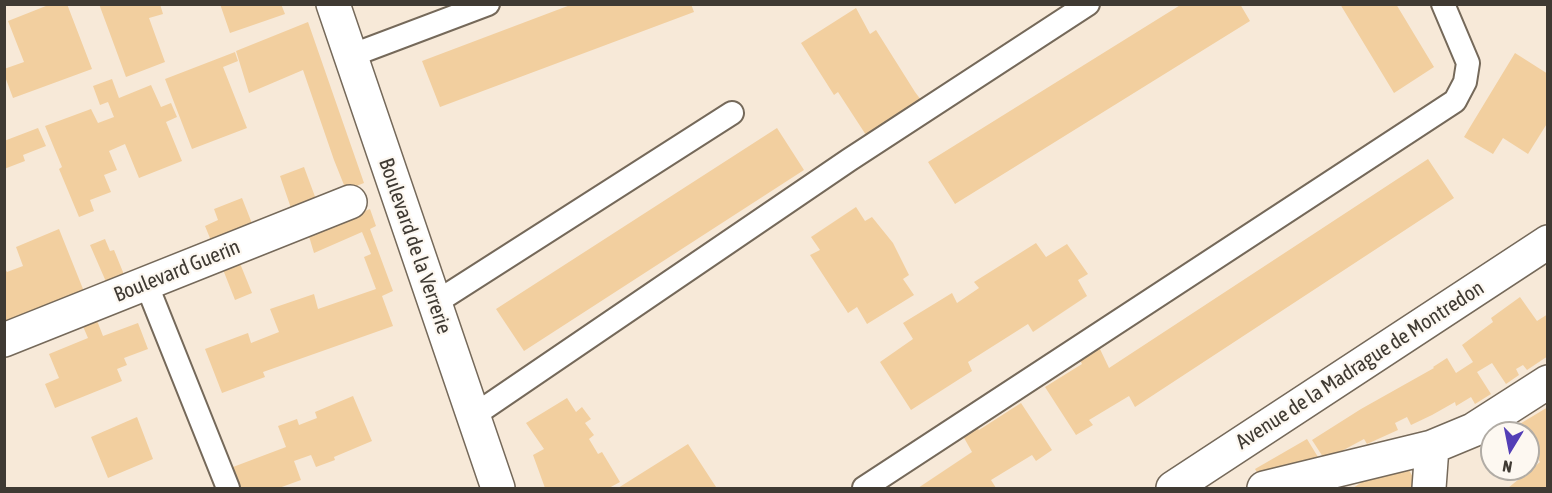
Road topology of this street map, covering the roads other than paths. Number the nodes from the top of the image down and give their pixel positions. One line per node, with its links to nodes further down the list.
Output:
1 (333, 4): 5 (street, Boulevard de la Verrerie)
2 (488, 4): 5 (lane)
3 (1088, 4): 13 (lane)
4 (1443, 4): 17 (lane)
5 (350, 56): 10 (street, Boulevard de la Verrerie)
6 (732, 113): 10 (lane)
7 (350, 202): 9 (street, Boulevard Guerin)
8 (1548, 242): 18 (street, Avenue de la Madrague de Montredon)
9 (146, 283): 11 (street, Boulevard Guerin); 15 (lane)
10 (435, 303): 13 (street, Boulevard de la Verrerie)
11 (4, 340)
12 (1548, 382): 14 (street)
13 (473, 416): 16 (street, Boulevard de la Verrerie)
14 (1432, 447): 19 (street); 20 (street)
15 (228, 489)
16 (498, 489)
17 (864, 489)
18 (1173, 489)
19 (1264, 489)
20 (1429, 489)

